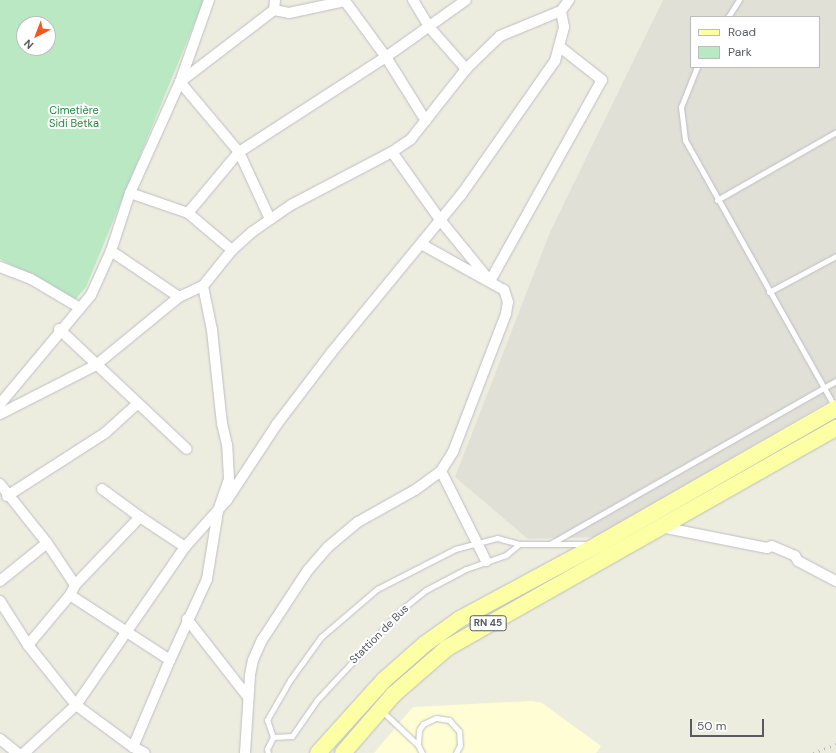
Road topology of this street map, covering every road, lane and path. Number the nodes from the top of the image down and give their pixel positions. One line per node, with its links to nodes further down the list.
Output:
1 (209, 0): 14 (street)
2 (413, 0): 9 (street)
3 (466, 0): 9 (street)
4 (569, 0): 7 (street)
5 (739, 0): 8 (lane)
6 (275, 5): 11 (street); 14 (street)
7 (561, 11): 10 (street); 13 (street)
8 (729, 16)
9 (430, 28): 11 (street); 13 (street)
10 (560, 47): 23 (street); 29 (street)
11 (386, 57): 15 (street); 17 (street)
12 (697, 68): 20 (lane)
13 (466, 69): 15 (street)
14 (180, 82): 17 (street); 19 (street)
15 (426, 121): 18 (street)
16 (836, 132): 20 (lane)
17 (239, 152): 21 (street); 22 (street)
18 (392, 152): 22 (street); 23 (street)
19 (130, 193): 21 (street); 26 (street)
20 (717, 200): 31 (lane)
21 (188, 213): 25 (street)
22 (270, 219): 25 (street)
23 (441, 221): 24 (street); 29 (street)
24 (421, 244): 29 (street); 48 (street)
25 (232, 250): 30 (street)
26 (111, 251): 32 (street); 33 (street)
27 (836, 256): 31 (lane)
28 (0, 267): 33 (street)
29 (490, 281): 44 (street)
30 (203, 286): 32 (street); 48 (street)
31 (769, 292): 37 (lane)
32 (180, 297): 35 (street)
33 (80, 308): 34 (street)
34 (59, 329): 35 (street); 38 (street)
35 (96, 365): 39 (street); 41 (street)
36 (836, 381): 37 (lane)
37 (824, 387): 40 (lane); 54 (lane)
38 (0, 404)
39 (136, 404): 43 (street); 47 (street)
40 (836, 408): 50 (main road, RN 45)
41 (0, 414)
42 (836, 428): 50 (main road, RN 45)
43 (187, 449)
44 (441, 471): 52 (street); 67 (street)
45 (0, 484): 47 (street)
46 (102, 489): 49 (street)
47 (7, 496): 51 (street)
48 (218, 511): 56 (street); 63 (street)
49 (140, 517): 56 (street); 60 (street)
50 (655, 520): 55 (main road, RN 45); 59 (street); 69 (main road, RN 45)
51 (47, 543): 58 (street); 60 (street)
52 (478, 543): 53 (lane); 57 (street); 70 (lane)
53 (519, 544): 54 (lane); 57 (lane, Stattion de Bus)
54 (549, 544): 55 (lane)
55 (599, 544): 79 (main road, RN 45)
56 (184, 547): 64 (street)
57 (486, 561): 70 (lane, Stattion de Bus)
58 (0, 581)
59 (836, 581)
60 (75, 585): 61 (street)
61 (70, 595): 64 (street); 65 (street)
62 (0, 601): 65 (street)
63 (187, 619): 66 (street); 67 (street)
64 (124, 632): 66 (street); 68 (street)
65 (28, 645): 68 (street)
66 (170, 660): 73 (street)
67 (248, 697): 77 (street)
68 (76, 704): 73 (street); 75 (street)
69 (380, 708): 72 (lane); 80 (main road, RN 45)
70 (273, 737): 78 (lane)
71 (0, 739): 74 (street)
72 (418, 745): 81 (lane); 82 (lane)
73 (133, 748): 76 (street)
74 (17, 753)
75 (24, 753)
76 (145, 753)
77 (245, 753)
78 (267, 753)
79 (318, 753)
80 (343, 753)
81 (422, 753)
82 (456, 753)

